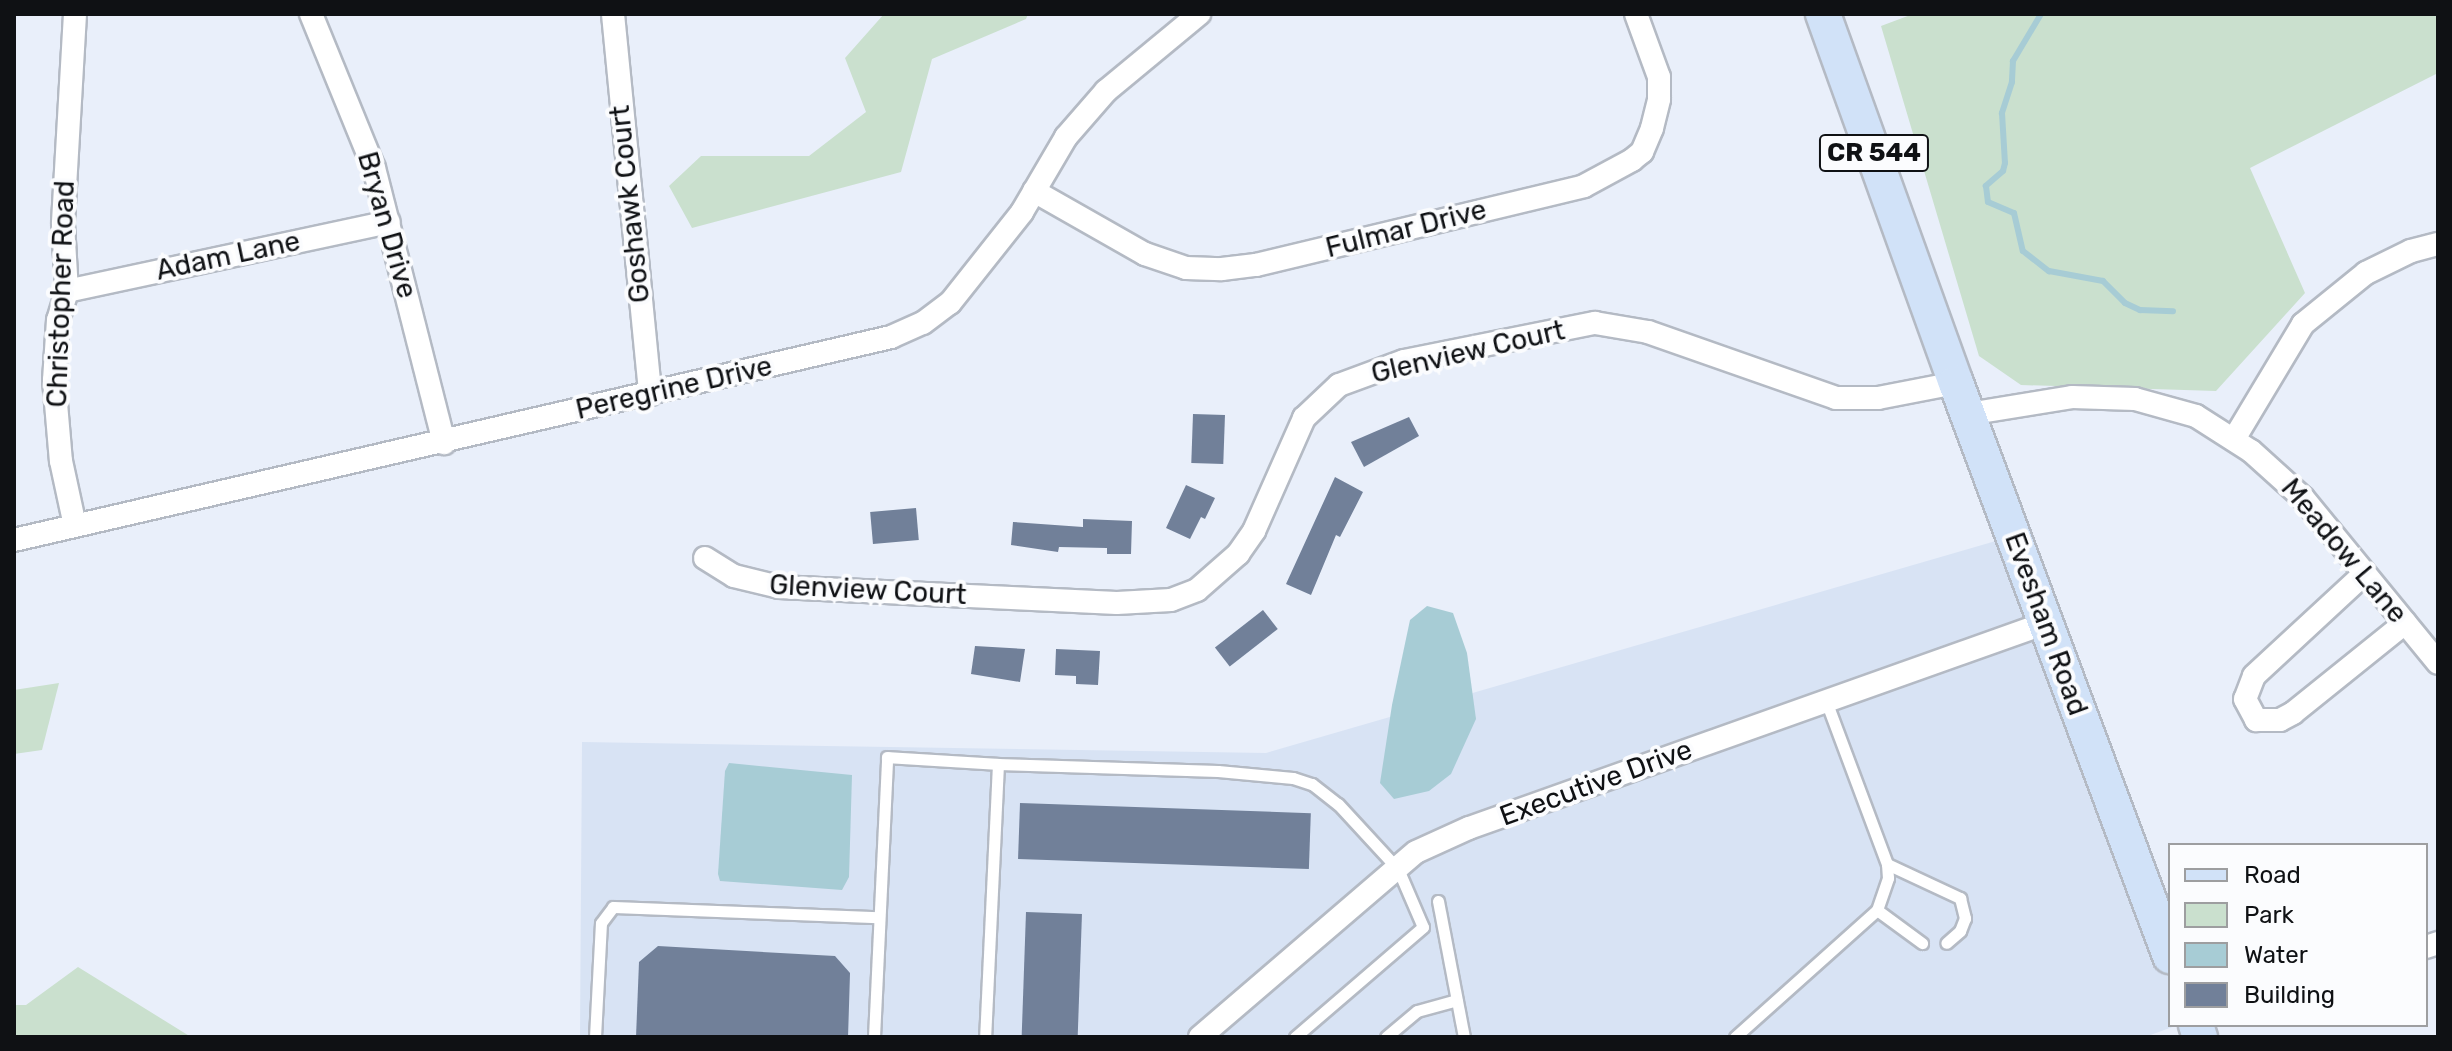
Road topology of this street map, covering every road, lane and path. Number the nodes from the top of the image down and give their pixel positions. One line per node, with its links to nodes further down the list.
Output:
1 (75, 14): 10 (street, Christopher Road)
2 (311, 14): 8 (street, Bryan Drive)
3 (613, 14): 11 (street, Goshawk Court)
4 (1199, 14): 7 (street, Peregrine Drive)
5 (1636, 14): 7 (street, Fulmar Drive)
6 (1823, 14): 12 (main road, Evesham Road / CR 544)
7 (1034, 191): 11 (street, Peregrine Drive)
8 (389, 222): 10 (street, Adam Lane); 14 (street, Bryan Drive)
9 (2438, 244): 13 (street)
10 (67, 291): 15 (street, Christopher Road)
11 (650, 394): 14 (street, Peregrine Drive)
12 (1962, 398): 13 (street, Meadow Lane); 17 (street, Glenview Court); 19 (main road, Evesham Road / CR 544)
13 (2234, 439): 18 (street, Meadow Lane)
14 (444, 443): 15 (street, Peregrine Drive)
15 (75, 526): 16 (street, Peregrine Drive)
16 (14, 540)
17 (705, 558)
18 (2364, 574): 20 (street, Meadow Lane); 20 (street)
19 (2046, 623): 22 (street, Executive Drive); 31 (main road, Evesham Road / CR 544)
20 (2405, 623): 21 (street, Meadow Lane)
21 (2438, 663)
22 (1826, 701): 24 (lane); 25 (street, Executive Drive)
23 (998, 764): 25 (lane); 28 (lane); 35 (lane)
24 (1887, 864): 27 (lane); 30 (lane)
25 (1398, 869): 36 (street, Executive Drive); 37 (lane)
26 (1438, 901): 32 (lane)
27 (1877, 910): 29 (lane); 40 (lane)
28 (879, 917): 33 (lane); 34 (lane)
29 (1922, 943)
30 (1946, 943)
31 (2168, 951)
32 (1457, 1000): 38 (lane); 39 (lane)
33 (595, 1037)
34 (874, 1037)
35 (985, 1037)
36 (1200, 1037)
37 (1295, 1037)
38 (1386, 1037)
39 (1464, 1037)
40 (1735, 1037)

